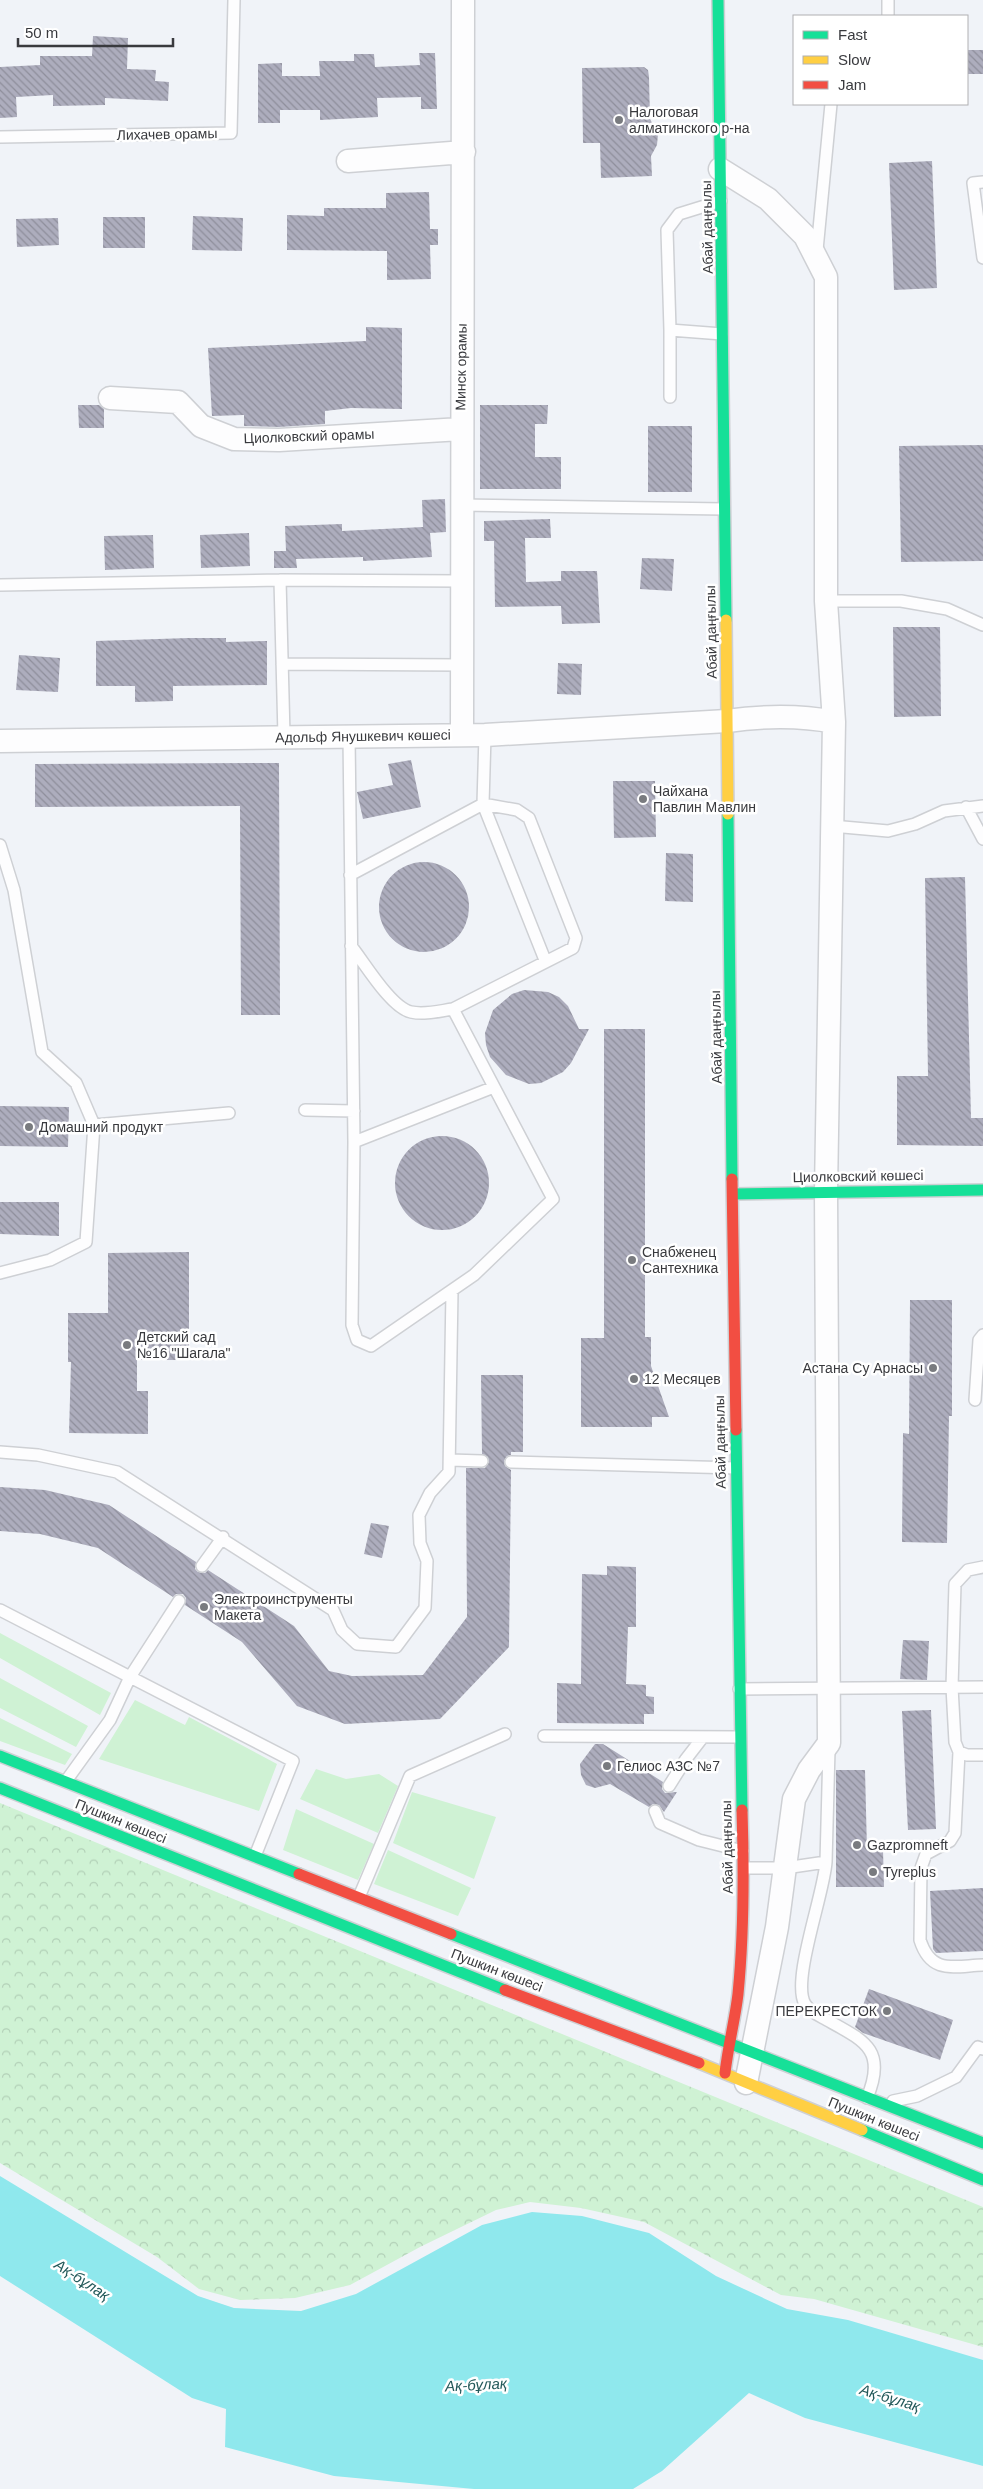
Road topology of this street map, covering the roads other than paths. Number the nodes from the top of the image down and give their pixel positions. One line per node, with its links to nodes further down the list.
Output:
1 (234, 0): 7 (lane, Лихачев орамы)
2 (463, 0): 8 (street, Минск орамы)
3 (718, 0): 10 (street, Абай даңғылы)
4 (888, 0): 5 (lane)
5 (888, 15)
6 (831, 105): 13 (lane)
7 (0, 137)
8 (464, 152): 9 (street); 19 (street, Минск орамы)
9 (348, 161)
10 (720, 169): 12 (street, Абай даңғылы); 13 (street)
11 (983, 182): 14 (lane)
12 (721, 201): 15 (lane); 16 (street, Абай даңғылы)
13 (816, 257): 25 (street)
14 (983, 258)
15 (670, 330): 16 (lane); 17 (lane)
16 (724, 334): 21 (street, Абай даңғылы)
17 (670, 397)
18 (110, 398): 19 (street, Циолковский орамы)
19 (461, 429): 20 (street, Минск орамы)
20 (461, 505): 21 (lane); 23 (street, Минск орамы)
21 (724, 509): 29 (street, Абай даңғылы)
22 (280, 580): 23 (lane); 24 (lane); 27 (lane)
23 (461, 581): 28 (street, Минск орамы)
24 (0, 585)
25 (826, 601): 26 (lane); 30 (street)
26 (983, 625)
27 (282, 664): 28 (lane); 33 (lane)
28 (462, 665): 31 (street, Минск орамы)
29 (727, 722): 30 (street, Адольф Янушкевич көшесі); 32 (street, Адольф Янушкевич көшесі); 54 (street, Абай даңғылы)
30 (834, 722): 39 (street)
31 (462, 734): 32 (street, Адольф Янушкевич көшесі); 34 (street, Адольф Янушкевич көшесі)
32 (485, 735): 36 (lane)
33 (284, 736): 34 (street, Адольф Янушкевич көшесі); 35 (street, Адольф Янушкевич көшесі)
34 (349, 736): 42 (lane)
35 (0, 741)
36 (483, 804): 42 (lane); 44 (lane); 44 (lane)
37 (983, 806): 38 (lane)
38 (966, 807): 39 (lane); 40 (lane)
39 (832, 826): 53 (street)
40 (983, 839)
41 (0, 845): 50 (lane)
42 (350, 875): 43 (lane)
43 (351, 946): 45 (lane); 48 (lane)
44 (545, 960): 45 (lane)
45 (454, 1009): 46 (lane)
46 (494, 1087): 51 (lane); 56 (lane)
47 (305, 1110): 48 (lane)
48 (354, 1111): 51 (lane)
49 (229, 1113): 50 (lane)
50 (94, 1125): 55 (lane)
51 (354, 1142): 56 (lane)
52 (983, 1190): 53 (street, Циолковский көшесі)
53 (826, 1191): 54 (street, Циолковский көшесі); 72 (street)
54 (733, 1194): 63 (street, Абай даңғылы)
55 (0, 1273)
56 (452, 1291): 60 (lane)
57 (983, 1335): 58 (lane)
58 (975, 1400)
59 (0, 1452): 64 (lane)
60 (450, 1460): 61 (lane); 64 (lane)
61 (482, 1461)
62 (511, 1462): 63 (lane)
63 (736, 1468): 73 (street, Абай даңғылы)
64 (223, 1537): 65 (lane)
65 (202, 1566)
66 (983, 1567): 70 (lane)
67 (179, 1601): 69 (lane)
68 (0, 1610): 69 (lane)
69 (130, 1677): 82 (lane); 87 (lane)
70 (952, 1687): 71 (lane); 72 (lane); 79 (lane)
71 (983, 1687)
72 (827, 1688): 73 (lane); 78 (street)
73 (739, 1689): 77 (street, Абай даңғылы)
74 (505, 1734): 91 (lane)
75 (544, 1736): 76 (lane)
76 (703, 1737): 77 (lane); 83 (lane)
77 (740, 1737): 86 (street, Абай даңғылы)
78 (829, 1743): 88 (lane); 90 (street)
79 (958, 1752): 80 (lane); 92 (lane)
80 (983, 1755)
81 (0, 1756): 82 (street, Пушкин көшесі)
82 (66, 1781): 87 (street, Пушкин көшесі)
83 (669, 1786)
84 (0, 1788): 96 (street, Пушкин көшесі)
85 (656, 1811): 86 (lane)
86 (744, 1851): 89 (street, Абай даңғылы)
87 (255, 1856): 91 (street, Пушкин көшесі)
88 (826, 1862): 90 (lane); 98 (lane)
89 (744, 1868): 90 (lane); 93 (street, Абай даңғылы)
90 (785, 1868): 95 (street)
91 (359, 1897): 93 (street, Пушкин көшесі)
92 (983, 1965)
93 (728, 2043): 95 (street, Пушкин көшесі); 96 (street, Абай даңғылы)
94 (983, 2049): 99 (lane)
95 (750, 2052): 97 (street); 98 (street, Пушкин көшесі)
96 (725, 2073): 97 (street, Пушкин көшесі)
97 (746, 2083): 101 (street, Пушкин көшесі)
98 (868, 2098): 99 (street, Пушкин көшесі)
99 (882, 2103): 100 (street, Пушкин көшесі)
100 (983, 2142)
101 (983, 2180)

